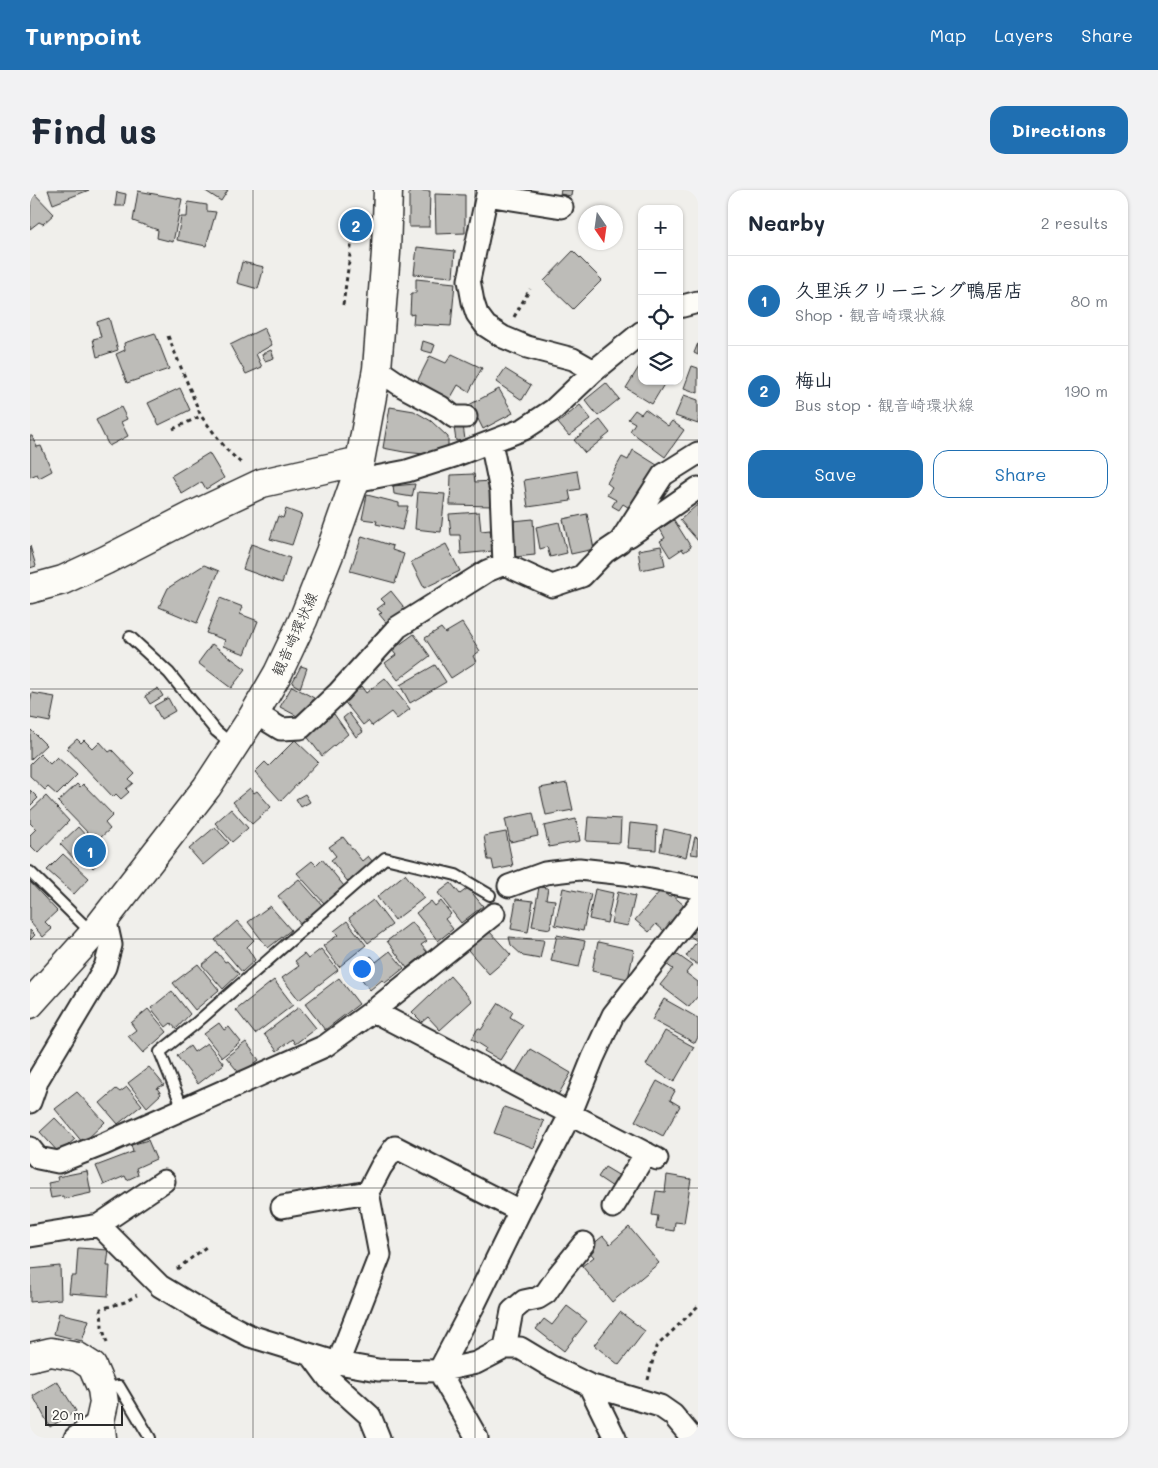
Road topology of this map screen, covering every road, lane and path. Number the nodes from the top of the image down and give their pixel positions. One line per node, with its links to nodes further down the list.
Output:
1 (388, 190): 12 (main road, 観音崎環状線)
2 (488, 192): 3 (street); 11 (street)
3 (562, 207)
4 (360, 229): 7 (path)
5 (530, 289): 11 (path)
6 (698, 302): 8 (street)
7 (343, 305)
8 (683, 306)
9 (638, 335): 13 (street)
10 (168, 336): 14 (path)
11 (503, 337): 13 (street)
12 (377, 369): 15 (street); 19 (main road, 観音崎環状線)
13 (594, 370): 17 (street)
14 (202, 416): 16 (path); 20 (path)
15 (466, 417)
16 (173, 428)
17 (491, 442): 19 (street); 23 (street)
18 (698, 453): 22 (street)
19 (358, 471): 20 (main road); 26 (main road, 観音崎環状線)
20 (262, 484): 24 (main road)
21 (698, 488): 22 (street)
22 (620, 542): 23 (street)
23 (504, 564): 26 (street)
24 (30, 589)
25 (130, 637): 27 (lane)
26 (255, 714): 27 (main road, 観音崎環状線)
27 (234, 746): 32 (main road, 観音崎環状線)
28 (30, 872): 32 (lane)
29 (698, 888): 30 (street)
30 (498, 898): 34 (street); 36 (lane)
31 (698, 906): 37 (street)
32 (99, 926): 33 (main road, 観音崎環状線); 35 (street)
33 (30, 1004)
34 (373, 1011): 36 (street); 37 (street)
35 (30, 1102)
36 (183, 1109): 38 (street)
37 (570, 1115): 42 (street); 43 (street)
38 (30, 1148)
39 (164, 1181): 44 (street)
40 (368, 1192): 41 (street); 43 (street); 54 (street)
41 (282, 1207)
42 (613, 1207)
43 (520, 1211): 55 (street)
44 (99, 1225): 45 (street); 48 (street)
45 (30, 1236)
46 (584, 1243): 51 (street)
47 (206, 1247): 48 (path)
48 (160, 1286): 50 (path); 52 (street)
49 (698, 1306): 58 (path)
50 (107, 1344)
51 (505, 1348): 55 (street); 56 (street)
52 (312, 1356): 54 (street); 62 (street)
53 (30, 1357): 57 (main road)
54 (338, 1363): 55 (street)
55 (439, 1371): 63 (street)
56 (589, 1385): 58 (street); 64 (street)
57 (102, 1389): 59 (main road); 61 (lane)
58 (644, 1401): 65 (street)
59 (101, 1430): 60 (street)
60 (75, 1438)
61 (150, 1438)
62 (378, 1438)
63 (477, 1438)
64 (615, 1438)
65 (689, 1438)

